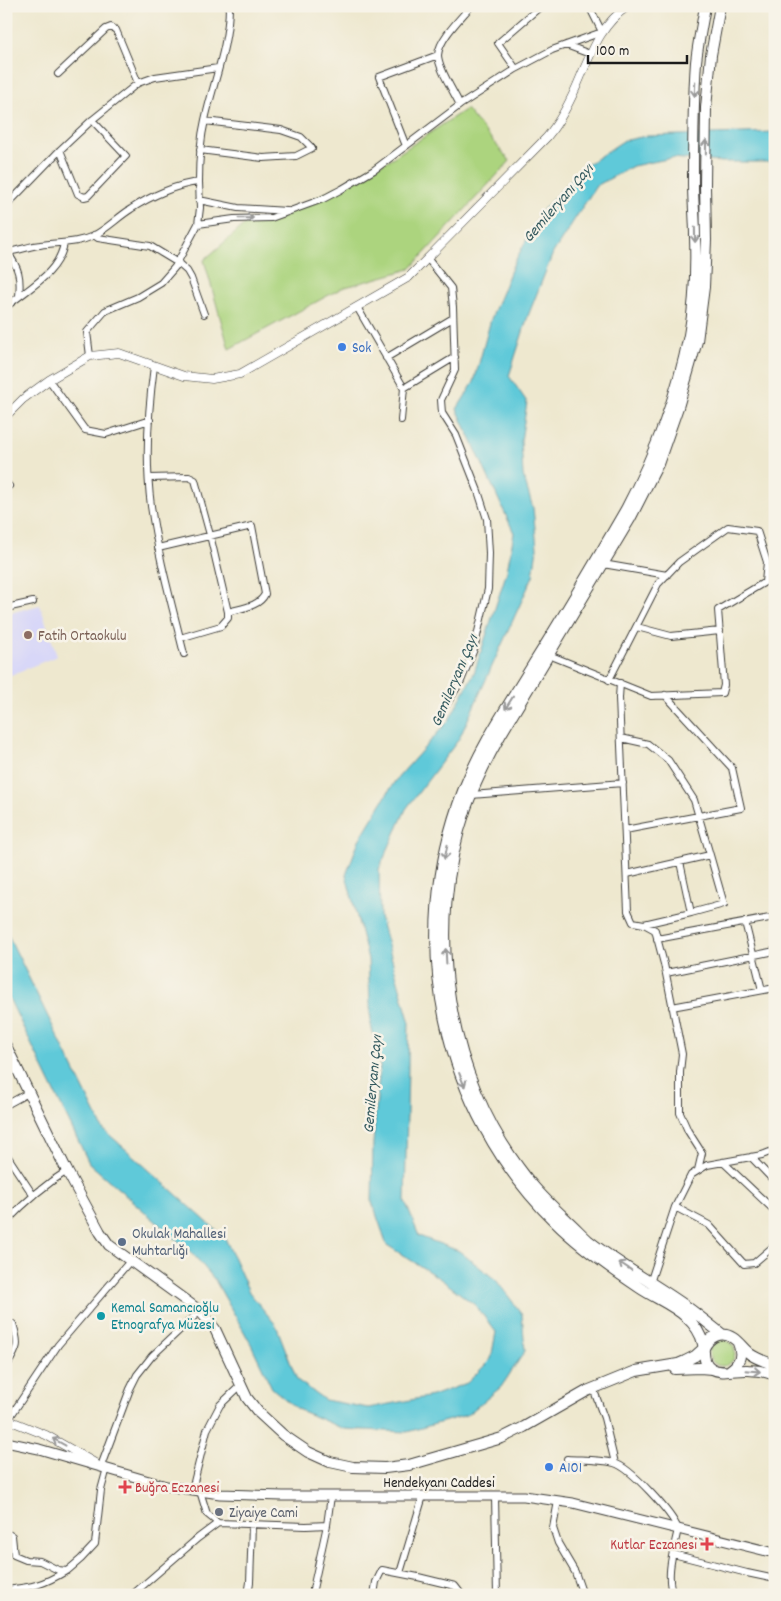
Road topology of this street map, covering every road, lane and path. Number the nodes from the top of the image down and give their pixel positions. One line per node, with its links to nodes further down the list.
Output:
1 (229, 6): 12 (street)
2 (470, 6): 11 (street)
3 (541, 6): 13 (street)
4 (589, 6): 8 (street)
5 (628, 6): 8 (street)
6 (705, 6): 103 (main road, one-way to 103)
7 (720, 6): 49 (main road, one-way to 7)
8 (602, 32): 9 (street); 10 (street)
9 (566, 45): 10 (street); 13 (street)
10 (590, 54): 30 (street)
11 (438, 55): 16 (street); 19 (street)
12 (218, 68): 15 (street); 18 (street)
13 (516, 69): 16 (street)
14 (58, 74): 15 (street)
15 (138, 83): 17 (street)
16 (460, 105): 19 (street)
17 (92, 120): 20 (street); 20 (street)
18 (205, 121): 21 (street); 21 (street)
19 (406, 146): 25 (street)
20 (60, 150): 24 (street)
21 (200, 150): 22 (street)
22 (199, 182): 23 (street); 27 (street)
23 (199, 200): 25 (street); 26 (street)
24 (6, 206)
25 (293, 211): 26 (street, one-way to 25)
26 (198, 224): 31 (street)
27 (94, 236): 28 (street); 31 (street)
28 (64, 243): 29 (street); 32 (street)
29 (7, 252): 32 (street)
30 (427, 258): 33 (street); 36 (street)
31 (178, 263): 35 (street); 37 (street)
32 (19, 296): 34 (street)
33 (357, 307): 39 (street); 40 (street)
34 (6, 308)
35 (204, 314)
36 (453, 318): 38 (street); 39 (street)
37 (90, 356): 40 (street); 41 (street)
38 (455, 357): 42 (street); 62 (street)
39 (386, 358): 42 (street)
40 (154, 366): 44 (street)
41 (49, 380): 43 (street); 44 (street)
42 (404, 388): 45 (street)
43 (6, 416)
44 (150, 420): 46 (street)
45 (401, 420)
46 (150, 478): 47 (street); 48 (street)
47 (210, 535): 48 (street); 53 (street); 53 (street)
48 (158, 548): 56 (street)
49 (603, 564): 50 (street); 58 (main road)
50 (667, 575): 54 (street); 55 (street)
51 (33, 602): 52 (street)
52 (6, 608)
53 (228, 612): 56 (street)
54 (637, 627): 55 (street); 59 (street)
55 (720, 631): 61 (street)
56 (180, 638): 57 (street)
57 (184, 654)
58 (549, 655): 59 (street); 65 (main road)
59 (609, 680): 60 (street)
60 (620, 683): 61 (street); 63 (street)
61 (665, 695): 66 (street)
62 (446, 705)
63 (621, 738): 64 (street); 66 (street)
64 (623, 783): 65 (street); 67 (street)
65 (471, 795): 98 (main road, one-way to 65)
66 (698, 816): 67 (street); 68 (street)
67 (625, 830): 70 (street)
68 (710, 855): 69 (street); 71 (street)
69 (680, 862): 70 (street); 71 (street)
70 (626, 874): 74 (street)
71 (691, 913): 74 (street)
72 (775, 917): 73 (street)
73 (745, 922): 75 (street); 77 (street)
74 (644, 924): 75 (street)
75 (657, 939): 78 (street)
76 (775, 951): 77 (street)
77 (754, 955): 78 (street); 80 (street)
78 (666, 973): 81 (street)
79 (775, 988): 80 (street)
80 (762, 990): 81 (street)
81 (672, 1007): 89 (street)
82 (6, 1046): 83 (main road)
83 (28, 1092): 84 (street); 90 (main road)
84 (6, 1105)
85 (775, 1150): 87 (street)
86 (6, 1154): 92 (street)
87 (751, 1157): 88 (street); 91 (street)
88 (722, 1162): 89 (street); 94 (street)
89 (698, 1170): 93 (street)
90 (68, 1171): 92 (street); 97 (main road)
91 (775, 1182)
92 (33, 1195): 95 (street)
93 (675, 1207): 96 (street); 98 (street)
94 (775, 1211)
95 (6, 1222)
96 (775, 1245)
97 (130, 1261): 99 (main road); 112 (street)
98 (650, 1283): 101 (main road)
99 (200, 1311): 110 (main road); 116 (street)
100 (6, 1322): 105 (street)
101 (722, 1334): 102 (main road); 103 (main road)
102 (738, 1343): 104 (main road); 107 (main road)
103 (704, 1348): 106 (main road); 109 (main road)
104 (775, 1365)
105 (6, 1367)
106 (712, 1369): 107 (main road); 109 (main road)
107 (730, 1370): 108 (main road, one-way to 108)
108 (775, 1375)
109 (608, 1382): 111 (main road)
110 (241, 1385): 111 (main road); 117 (street)
111 (592, 1388): 115 (street)
112 (7, 1421): 116 (street, one-way to 112)
113 (6, 1442): 116 (main road, Hendekyanı Caddesi)
114 (567, 1459): 115 (street)
115 (615, 1463): 125 (street)
116 (104, 1467): 117 (main road, Hendekyanı Caddesi); 129 (street)
117 (196, 1490): 118 (main road, Hendekyanı Caddesi); 122 (street)
118 (331, 1496): 119 (main road, Hendekyanı Caddesi); 123 (street)
119 (424, 1496): 120 (main road, Hendekyanı Caddesi); 130 (street)
120 (495, 1496): 121 (main road, Hendekyanı Caddesi); 138 (street)
121 (558, 1501): 125 (main road, Hendekyanı Caddesi); 139 (street)
122 (218, 1523): 124 (street); 134 (street)
123 (327, 1524): 124 (street); 132 (street)
124 (252, 1525): 136 (street)
125 (678, 1529): 127 (main road, Hendekyanı Caddesi); 128 (street)
126 (6, 1534): 129 (street)
127 (775, 1553)
128 (673, 1554): 131 (street); 140 (street)
129 (67, 1571): 133 (street)
130 (400, 1573): 135 (street); 137 (street)
131 (775, 1578)
132 (312, 1589)
133 (6, 1590)
134 (136, 1593)
135 (459, 1594)
136 (248, 1595)
137 (374, 1595)
138 (497, 1595)
139 (583, 1595)
140 (673, 1595)

